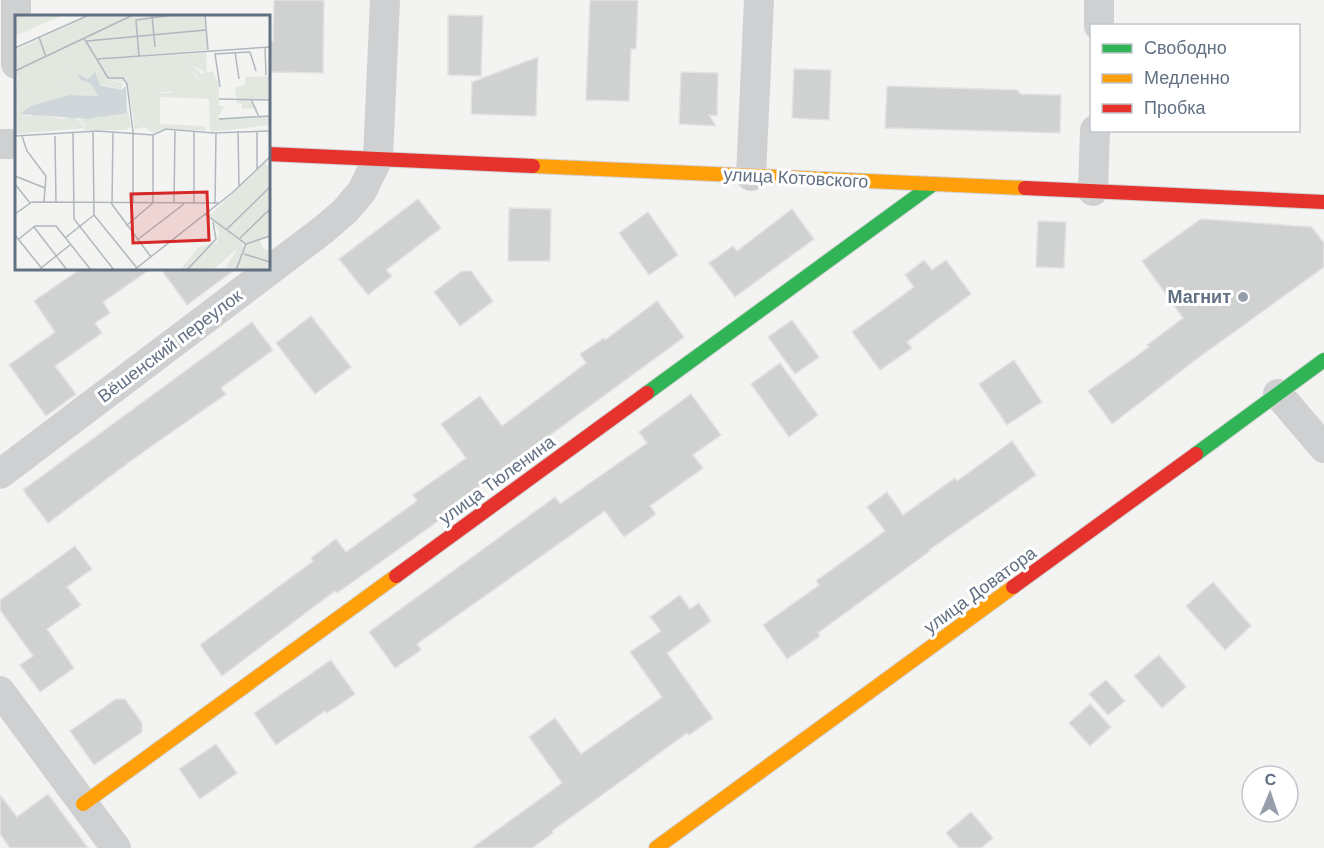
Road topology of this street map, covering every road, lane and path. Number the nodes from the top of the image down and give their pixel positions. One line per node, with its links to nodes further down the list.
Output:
1 (385, 0): 7 (street)
2 (759, 0): 8 (street)
3 (1100, 0): 4 (street)
4 (1099, 24)
5 (1095, 132): 10 (street)
6 (270, 154): 7 (street, улица Котовского)
7 (378, 158): 8 (street, улица Котовского); 15 (street, Вёшенский переулок)
8 (751, 176): 9 (street, улица Котовского)
9 (932, 185): 10 (street, улица Котовского); 17 (street, улица Тюленина)
10 (1093, 190): 11 (street, улица Котовского)
11 (1324, 202)
12 (1324, 360): 13 (street, улица Доватора)
13 (1278, 394): 14 (street); 19 (street, улица Доватора)
14 (1324, 448)
15 (0, 474)
16 (0, 692): 17 (street)
17 (83, 804): 18 (street)
18 (116, 848)
19 (656, 848)

